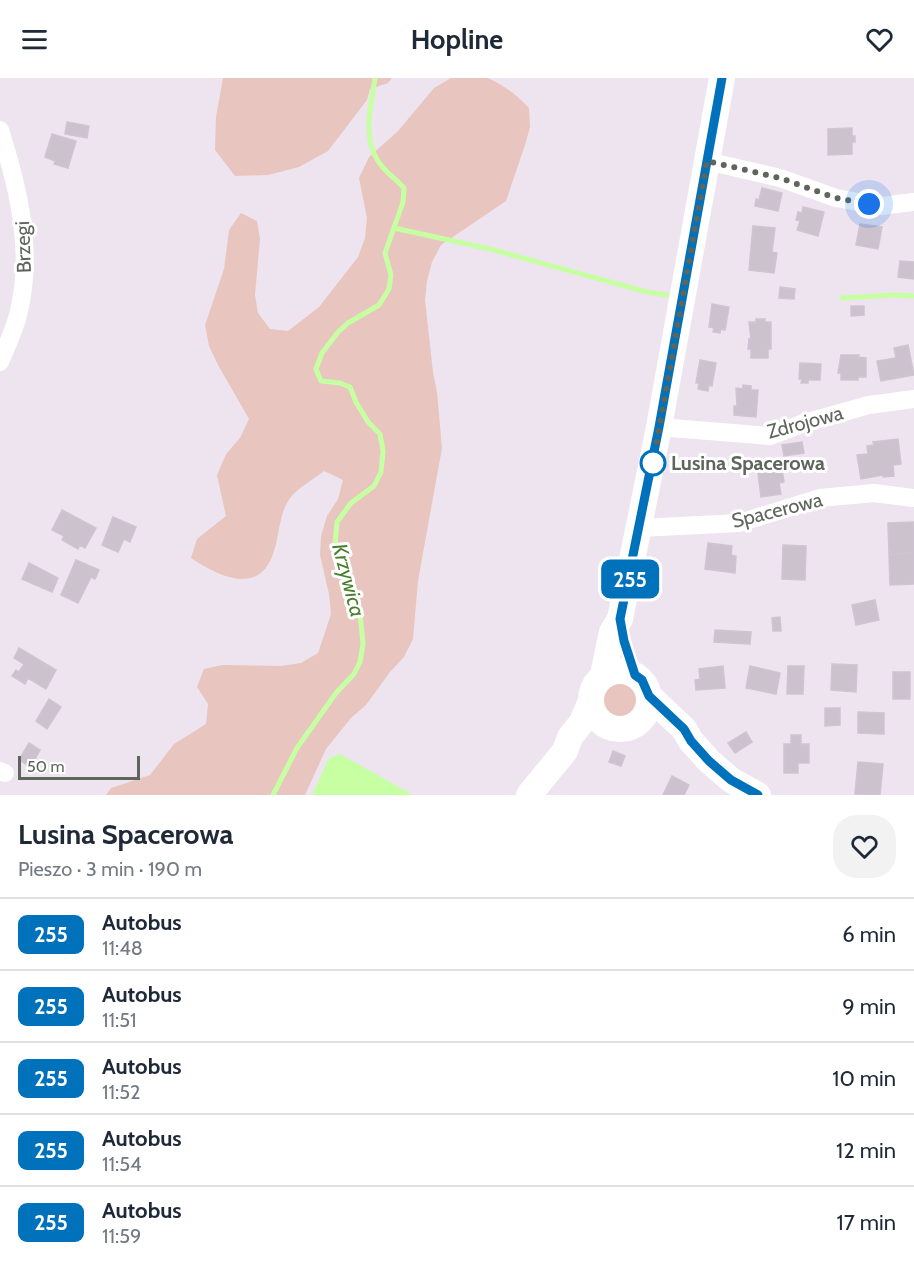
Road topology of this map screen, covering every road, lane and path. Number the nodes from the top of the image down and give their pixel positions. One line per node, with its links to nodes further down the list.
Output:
1 (722, 78): 3 (street)
2 (0, 130): 5 (street, Brzegi)
3 (707, 161): 4 (street); 7 (street)
4 (914, 202)
5 (0, 362)
6 (914, 399): 7 (street, Zdrojowa)
7 (659, 427): 9 (street)
8 (914, 498): 9 (street, Spacerowa)
9 (640, 528): 10 (street)
10 (620, 619): 11 (street); 12 (street)
11 (603, 675): 12 (street); 14 (street)
12 (635, 675): 13 (street)
13 (649, 696): 15 (street); 16 (street)
14 (590, 703): 15 (street); 17 (street)
15 (623, 727): 16 (street); 17 (street)
16 (691, 741): 19 (street)
17 (565, 751): 18 (street)
18 (529, 795)
19 (758, 795)

